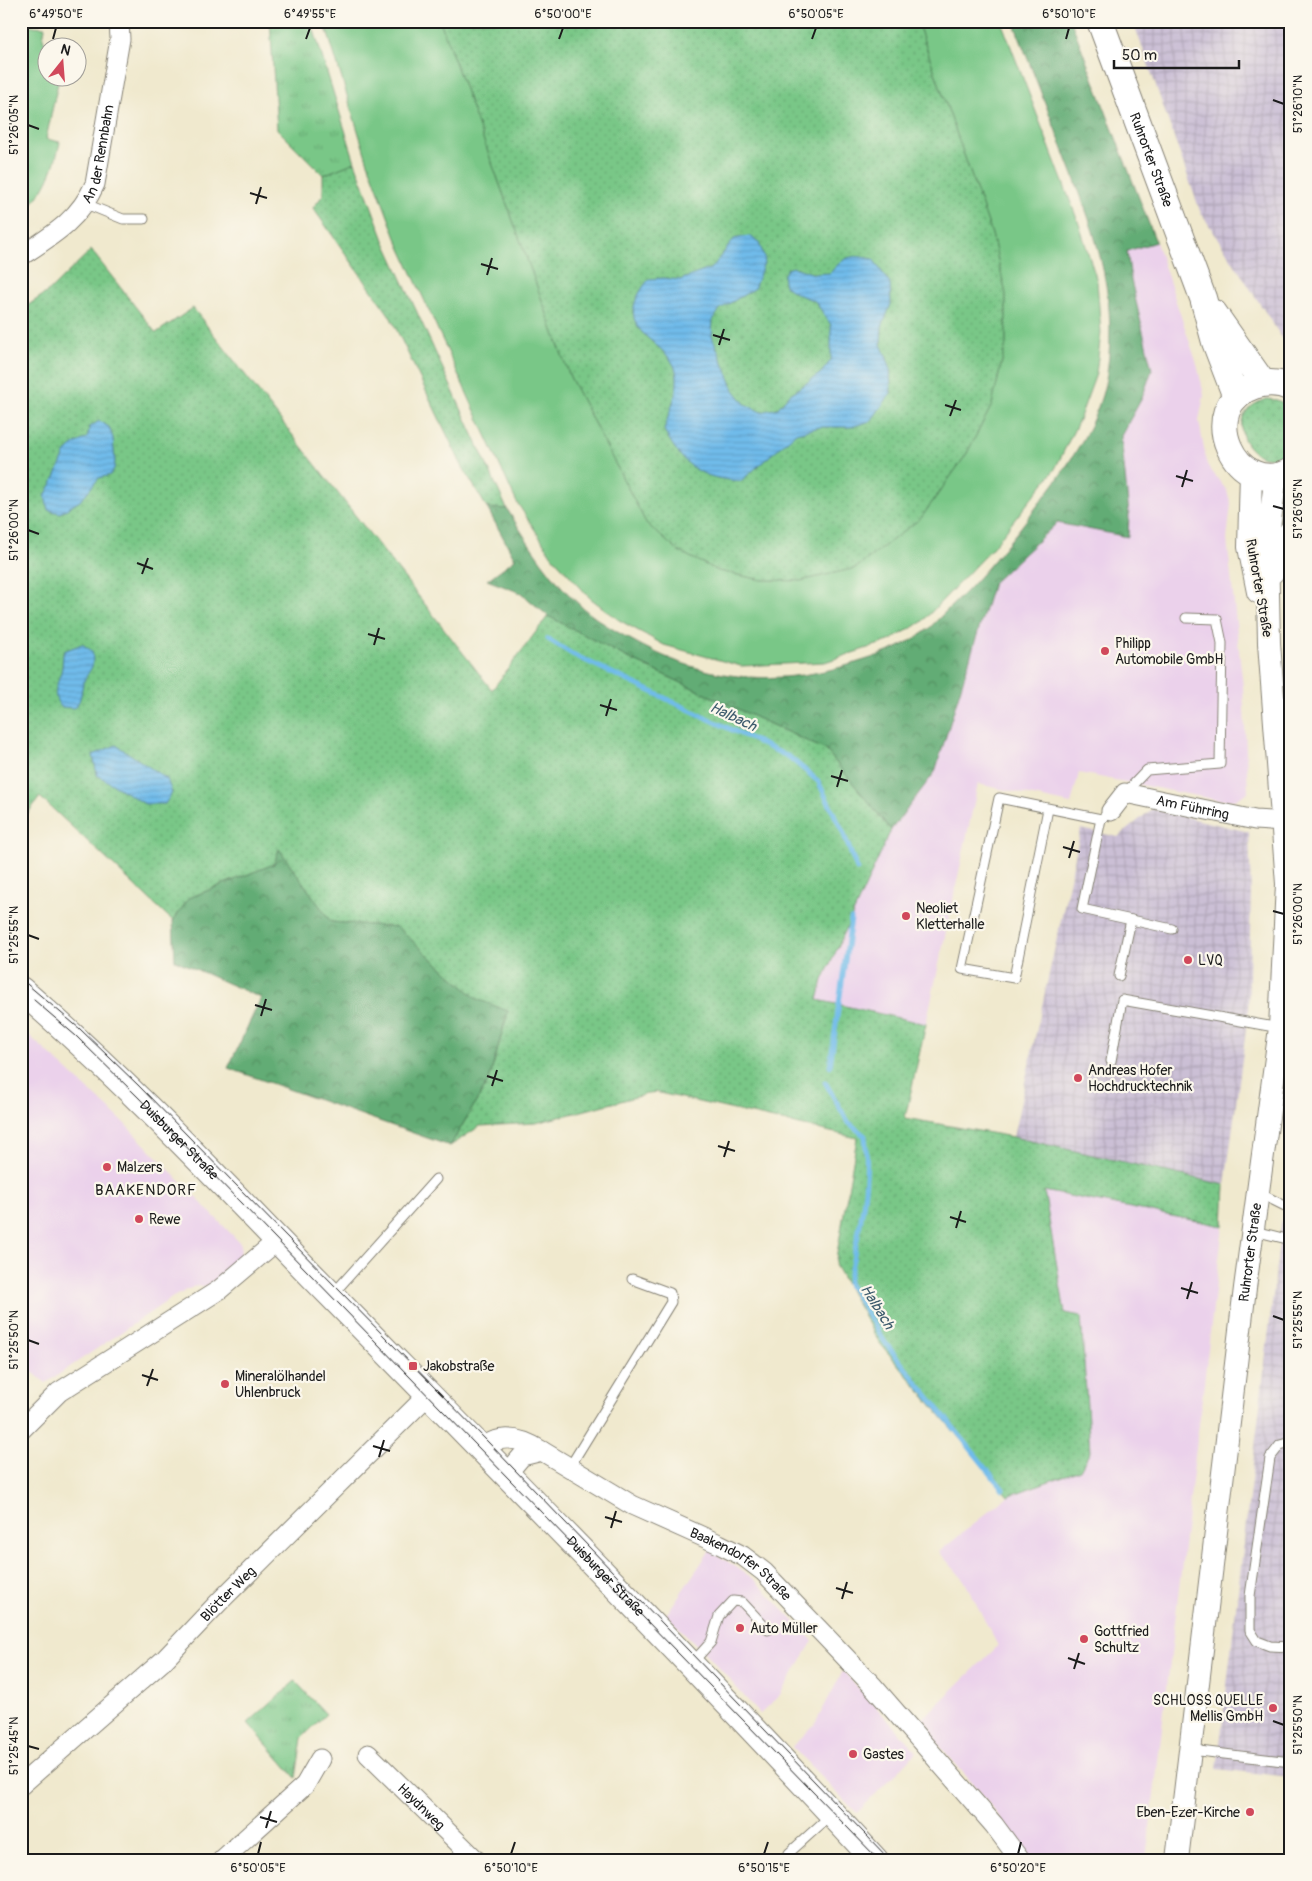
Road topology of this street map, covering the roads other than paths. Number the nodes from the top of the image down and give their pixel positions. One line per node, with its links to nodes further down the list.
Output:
1 (119, 21): 3 (street, An der Rennbahn)
2 (1100, 21): 6 (main road, Ruhrorter Straße)
3 (86, 204): 4 (lane); 5 (street, An der Rennbahn)
4 (144, 219)
5 (21, 256)
6 (1202, 298): 7 (main road, Ruhrorter Straße); 9 (main road, Ruhrorter Straße)
7 (1263, 383): 8 (main road); 9 (main road)
8 (1291, 388)
9 (1236, 397): 10 (main road)
10 (1273, 473): 12 (street, Ruhrorter Straße); 14 (street, Ruhrorter Straße)
11 (1291, 530): 12 (street, Ruhrorter Straße)
12 (1269, 582): 14 (street, Ruhrorter Straße)
13 (1186, 618): 15 (lane)
14 (1269, 643): 18 (street, Ruhrorter Straße)
15 (1125, 794): 17 (street); 18 (street, Am Führring)
16 (1048, 808): 16 (lane); 17 (lane)
17 (1106, 815): 19 (lane)
18 (1284, 822): 23 (street, Ruhrorter Straße)
19 (1131, 920): 20 (lane); 21 (lane)
20 (1172, 929)
21 (1119, 976)
22 (21, 990): 28 (main road, Duisburger Straße)
23 (1280, 1028): 24 (lane); 27 (street, Ruhrorter Straße)
24 (1111, 1061)
25 (436, 1179): 31 (lane)
26 (1291, 1209): 27 (lane)
27 (1257, 1212): 29 (lane); 42 (street, Ruhrorter Straße)
28 (278, 1240): 31 (main road, Duisburger Straße); 33 (street)
29 (1291, 1240)
30 (632, 1279): 37 (lane)
31 (331, 1295): 32 (main road, Duisburger Straße)
32 (429, 1394): 35 (main road, Duisburger Straße); 46 (street, Blötter Weg)
33 (21, 1430)
34 (1291, 1442): 40 (lane)
35 (481, 1448): 36 (street, Baakendorfer Straße); 38 (main road, Duisburger Straße)
36 (542, 1451): 37 (street, Baakendorfer Straße); 38 (street)
37 (569, 1468): 52 (street, Baakendorfer Straße)
38 (506, 1475): 41 (main road, Duisburger Straße)
39 (768, 1630): 41 (lane)
40 (1291, 1647)
41 (690, 1665): 47 (main road, Duisburger Straße)
42 (1191, 1750): 45 (lane); 53 (street, Ruhrorter Straße)
43 (368, 1754): 49 (street, Haydnweg)
44 (320, 1759): 48 (street)
45 (1291, 1762)
46 (21, 1785)
47 (833, 1814): 50 (lane); 51 (main road, Duisburger Straße)
48 (222, 1860)
49 (476, 1860)
50 (787, 1860)
51 (875, 1860)
52 (1020, 1860)
53 (1177, 1860)

